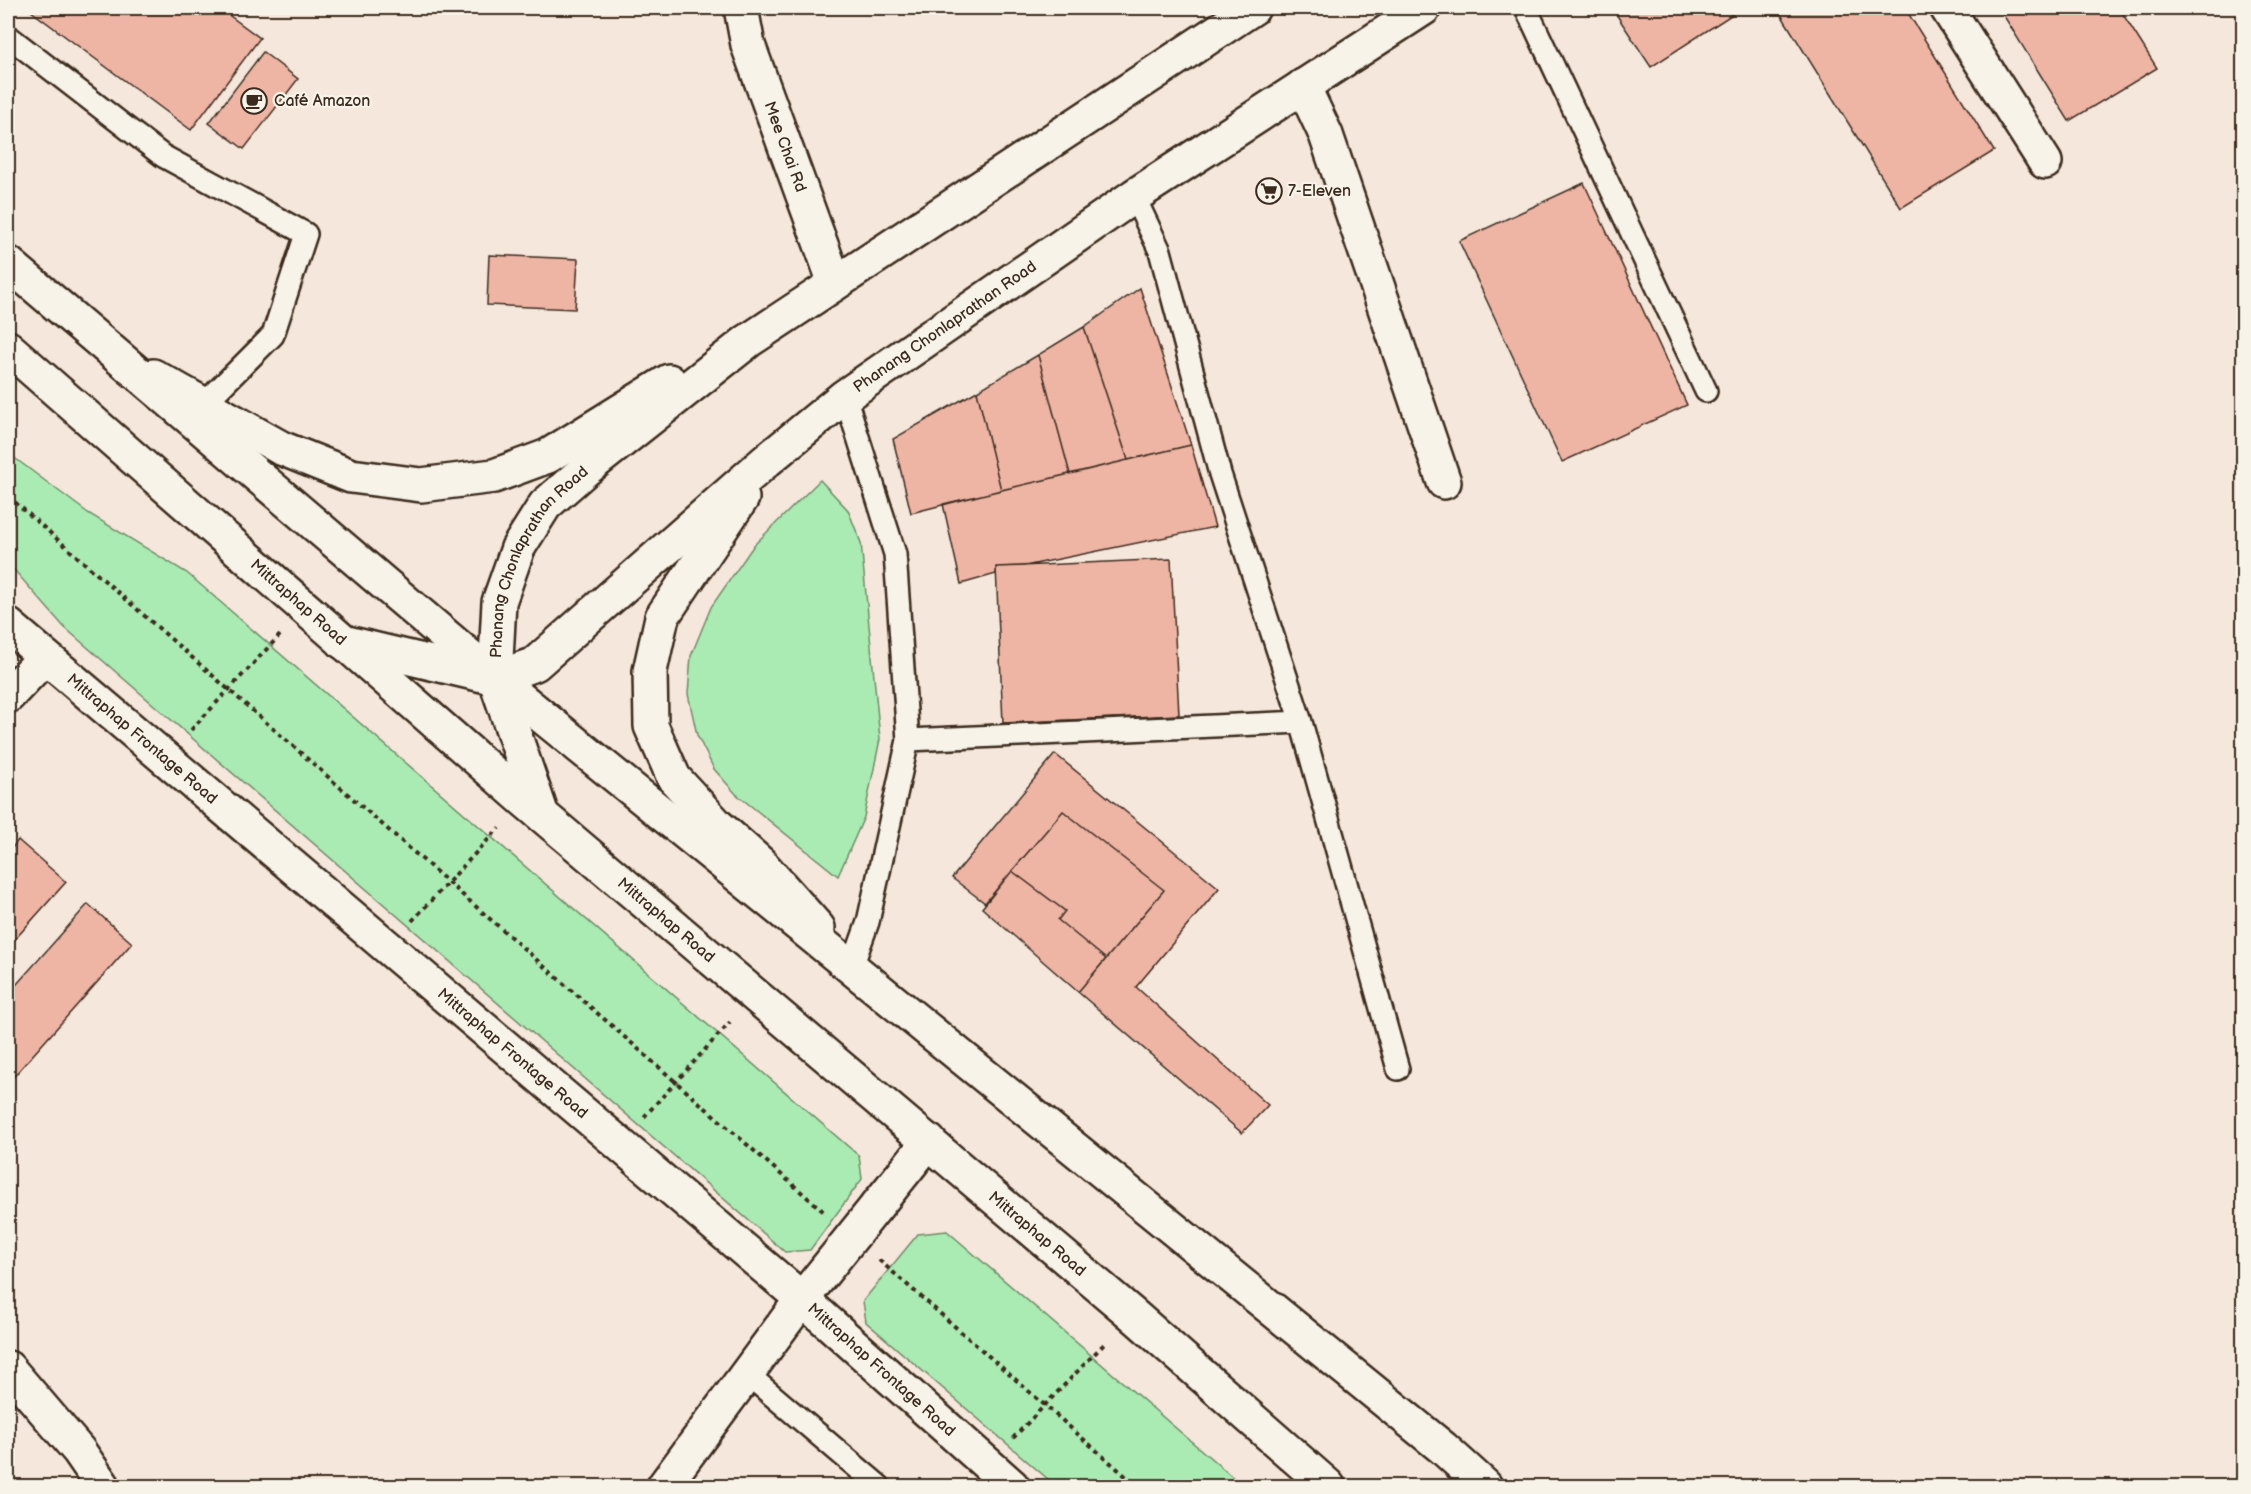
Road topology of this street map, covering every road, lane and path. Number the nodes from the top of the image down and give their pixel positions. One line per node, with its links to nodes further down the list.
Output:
1 (741, 8): 11 (main road, Mee Chai Rd)
2 (1253, 8): 11 (main road, Phanang Chonlaprathan Road)
3 (1424, 8): 7 (main road, Phanang Chonlaprathan Road)
4 (1526, 8): 15 (lane)
5 (1947, 8): 8 (main road)
6 (8, 36): 17 (lane)
7 (1303, 86): 9 (main road, Phanang Chonlaprathan Road); 19 (main road)
8 (2045, 162)
9 (1134, 196): 16 (main road, Phanang Chonlaprathan Road); 28 (lane)
10 (8, 263): 14 (main road)
11 (835, 283): 12 (main road, Phanang Chonlaprathan Road)
12 (748, 341): 17 (main road); 25 (main road, Phanang Chonlaprathan Road)
13 (8, 348): 21 (main road, Mittraphap Road)
14 (115, 355): 17 (main road); 25 (main road)
15 (1706, 392)
16 (845, 396): 18 (main road, Phanang Chonlaprathan Road); 29 (lane)
17 (203, 405)
18 (766, 461): 25 (main road, Phanang Chonlaprathan Road); 34 (main road)
19 (1444, 482)
20 (8, 496): 26 (path)
21 (305, 609): 23 (main road, Mittraphap Road); 26 (path)
22 (8, 625): 24 (main road, Mittraphap Frontage Road)
23 (343, 642): 25 (main road, Phanang Chonlaprathan Road); 31 (main road, Mittraphap Road)
24 (44, 658): 27 (main road); 30 (main road, Mittraphap Frontage Road)
25 (495, 678): 31 (main road, Phanang Chonlaprathan Road); 34 (main road)
26 (229, 690): 30 (path); 32 (path)
27 (8, 696)
28 (1301, 722): 29 (lane); 36 (lane)
29 (908, 740): 34 (lane)
30 (164, 760): 33 (main road, Mittraphap Frontage Road)
31 (533, 807): 32 (path); 35 (main road, Mittraphap Road)
32 (448, 883): 33 (path); 37 (path)
33 (387, 949): 39 (main road, Mittraphap Frontage Road)
34 (852, 967): 53 (main road)
35 (755, 994): 37 (path); 38 (main road, Mittraphap Road)
36 (1398, 1069)
37 (676, 1082): 39 (path); 40 (path)
38 (929, 1141): 40 (main road); 42 (main road, Mittraphap Road)
39 (620, 1144): 41 (main road, Mittraphap Frontage Road)
40 (852, 1237): 41 (main road); 45 (path)
41 (802, 1299): 44 (main road); 46 (main road, Mittraphap Frontage Road)
42 (1132, 1314): 45 (path); 52 (main road, Mittraphap Road)
43 (8, 1368): 47 (main road)
44 (746, 1373): 48 (main road); 49 (lane)
45 (1045, 1406): 46 (path); 51 (path)
46 (988, 1465): 50 (main road, Mittraphap Frontage Road)
47 (103, 1486)
48 (664, 1486)
49 (879, 1486)
50 (1012, 1486)
51 (1137, 1486)
52 (1328, 1486)
53 (1485, 1486)

